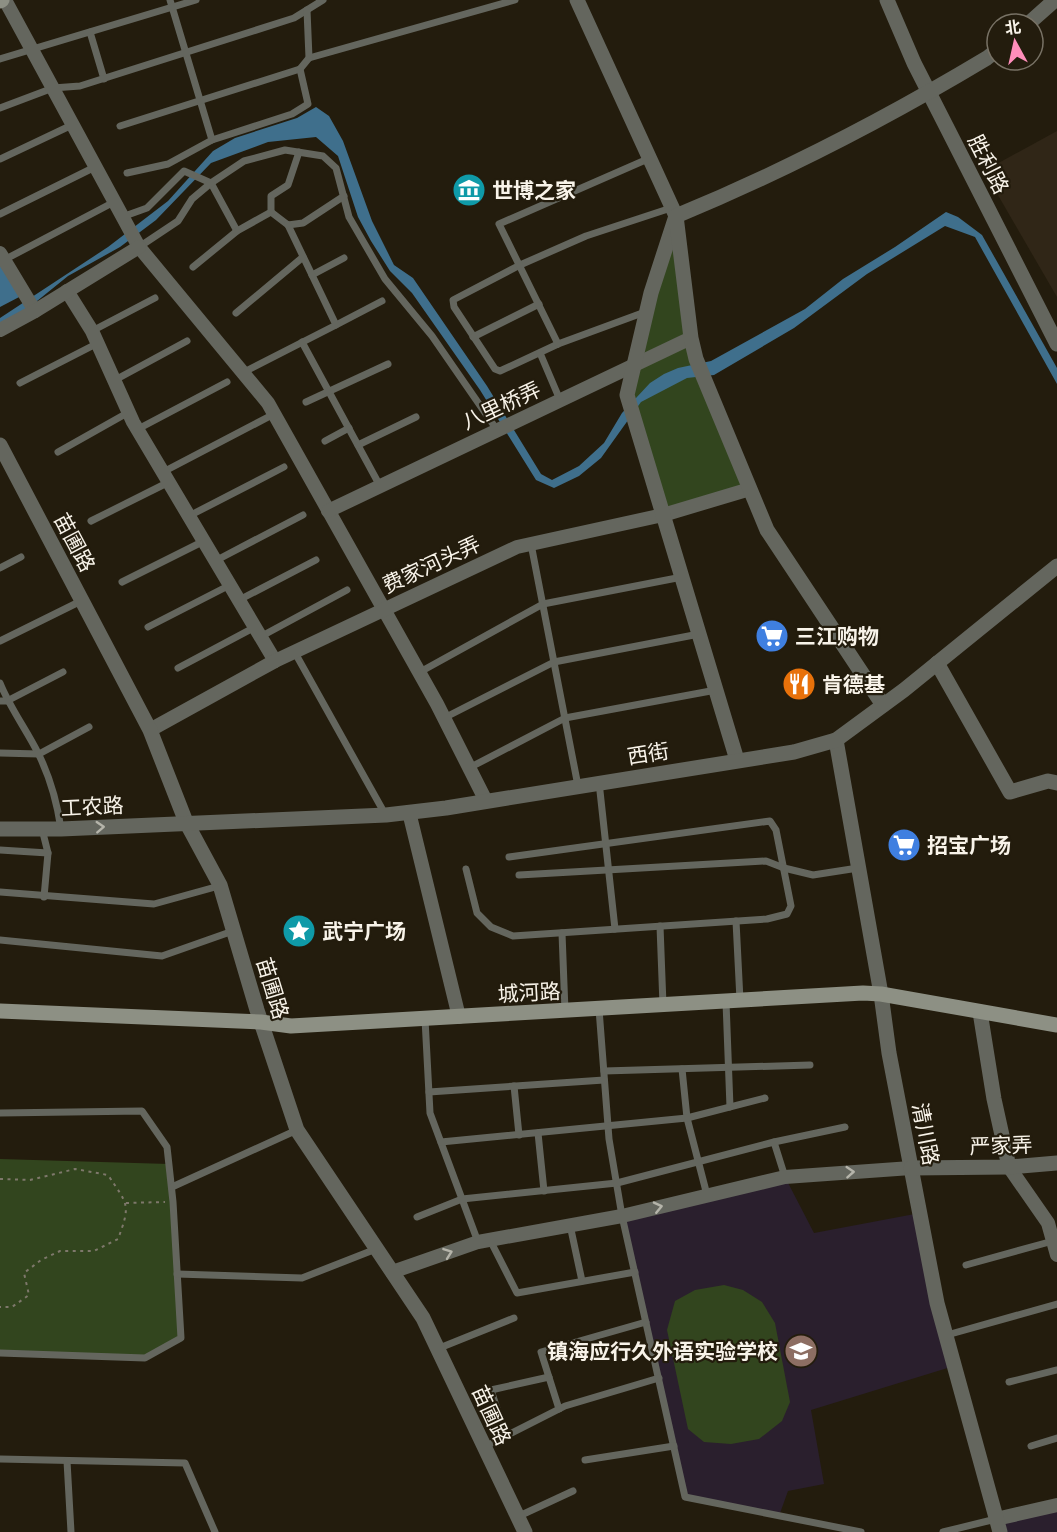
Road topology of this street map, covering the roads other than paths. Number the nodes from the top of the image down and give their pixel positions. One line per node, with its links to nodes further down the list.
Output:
1 (2, 0): 12 (street)
2 (196, 0): 8 (lane)
3 (323, 0): 9 (lane)
4 (516, 0): 14 (lane)
5 (577, 0): 27 (street)
6 (887, 0): 20 (street, 胜利路)
7 (1055, 0): 10 (street)
8 (171, 4): 11 (lane); 13 (lane)
9 (307, 10): 13 (lane); 14 (lane)
10 (1042, 12)
11 (90, 32): 12 (lane); 18 (lane)
12 (32, 49): 15 (lane); 19 (street)
13 (186, 52): 18 (lane); 21 (lane)
14 (309, 58): 17 (lane)
15 (0, 59)
16 (985, 59): 20 (street)
17 (300, 69): 21 (lane); 25 (lane)
18 (104, 79): 19 (lane)
19 (53, 88): 22 (lane); 23 (street)
20 (929, 93): 35 (street); 62 (street, 胜利路)
21 (200, 100): 24 (lane); 25 (lane)
22 (0, 108)
23 (72, 125): 28 (lane); 29 (street)
24 (120, 126)
25 (212, 140): 30 (lane)
26 (299, 152): 31 (lane); 32 (lane); 34 (lane)
27 (650, 158): 35 (street); 44 (lane)
28 (0, 159)
29 (95, 167): 33 (street); 36 (lane)
30 (127, 173)
31 (211, 183): 37 (lane); 39 (lane); 40 (lane)
32 (344, 196): 38 (lane); 78 (lane)
33 (114, 202): 37 (street); 41 (lane)
34 (271, 212): 38 (lane); 39 (lane)
35 (675, 212): 44 (lane); 52 (street); 58 (street)
36 (0, 214)
37 (122, 217): 40 (street)
38 (288, 225): 42 (lane)
39 (237, 231): 45 (lane)
40 (139, 248): 47 (street); 66 (street)
41 (2, 257): 51 (street)
42 (303, 257): 46 (lane); 53 (lane)
43 (344, 258): 46 (lane)
44 (520, 265): 50 (lane); 57 (lane)
45 (193, 267)
46 (312, 275): 54 (lane)
47 (68, 291): 51 (street); 56 (street)
48 (155, 298): 56 (lane)
49 (382, 301): 54 (lane)
50 (539, 304): 57 (lane); 61 (lane)
51 (35, 311): 55 (street)
52 (647, 312): 61 (lane); 65 (street)
53 (236, 313)
54 (336, 325): 60 (lane)
55 (0, 330)
56 (95, 337): 67 (street); 69 (lane)
57 (473, 337): 63 (lane)
58 (691, 338): 65 (street, 八里桥弄); 86 (street)
59 (186, 341): 67 (lane)
60 (302, 342): 66 (lane); 70 (lane)
61 (558, 344): 63 (lane)
62 (1057, 344)
63 (540, 353): 71 (lane)
64 (387, 364): 70 (lane)
65 (634, 365): 71 (street, 八里桥弄); 89 (street)
66 (242, 373): 74 (street)
67 (115, 380): 73 (street)
68 (227, 382): 77 (lane)
69 (20, 383)
70 (329, 391): 72 (lane); 76 (lane)
71 (560, 400): 78 (street, 八里桥弄)
72 (306, 402)
73 (129, 412): 77 (street); 82 (lane)
74 (274, 414): 84 (lane); 87 (street)
75 (416, 417): 81 (lane)
76 (349, 428): 79 (lane); 81 (lane)
77 (138, 429): 84 (street)
78 (497, 430): 85 (street, 八里桥弄)
79 (325, 441)
80 (0, 445): 103 (street, 苗圃路)
81 (358, 445): 85 (lane)
82 (57, 452)
83 (284, 467): 90 (lane)
84 (166, 477): 90 (street); 91 (lane)
85 (380, 486): 87 (street, 八里桥弄)
86 (750, 489): 89 (street, 费家河头弄); 121 (street)
87 (328, 511): 106 (street)
88 (303, 515): 96 (lane)
89 (663, 515): 93 (street, 费家河头弄); 99 (street)
90 (189, 516): 92 (street)
91 (91, 521)
92 (204, 541): 96 (street); 100 (lane)
93 (531, 544): 105 (lane); 106 (street, 费家河头弄)
94 (21, 557): 98 (lane)
95 (316, 560): 104 (lane)
96 (215, 561): 101 (street)
97 (1057, 566): 114 (street, 西街)
98 (0, 568)
99 (682, 577): 105 (lane); 109 (street)
100 (122, 582)
101 (230, 585): 104 (street); 107 (lane)
102 (347, 590): 108 (lane)
103 (82, 600): 110 (lane); 125 (street, 苗圃路)
104 (238, 600): 108 (street)
105 (543, 604): 113 (lane); 117 (lane)
106 (384, 609): 111 (street, 费家河头弄); 117 (street)
107 (148, 627)
108 (257, 632): 112 (street); 115 (lane)
109 (699, 634): 113 (lane); 119 (street)
110 (0, 641)
111 (294, 651): 112 (street, 费家河头弄); 136 (lane)
112 (274, 661): 125 (street, 费家河头弄)
113 (554, 662): 122 (lane); 123 (lane)
114 (937, 663): 121 (street, 西街); 132 (street)
115 (178, 668)
116 (63, 672): 120 (lane)
117 (420, 672): 122 (street)
118 (0, 683): 120 (lane)
119 (716, 690): 123 (lane); 129 (street)
120 (4, 701): 128 (lane)
121 (883, 705): 126 (street, 西街)
122 (444, 718): 130 (street)
123 (565, 718): 130 (lane); 133 (lane)
124 (89, 728): 128 (lane)
125 (150, 730): 137 (street, 苗圃路)
126 (836, 740): 129 (street, 西街); 146 (street, 清川路)
127 (0, 753): 128 (lane)
128 (39, 754): 140 (lane)
129 (737, 760): 131 (street, 西街)
130 (469, 768): 134 (street)
131 (599, 782): 133 (street, 西街); 141 (lane)
132 (1057, 783)
133 (578, 786): 134 (street, 西街)
134 (486, 801): 135 (street, 西街)
135 (409, 812): 136 (street, 西街); 166 (street)
136 (386, 815): 137 (street, 西街)
137 (186, 822): 140 (street, 工农路, one-way to 137); 150 (street, 苗圃路)
138 (0, 829): 139 (street, 工农路)
139 (42, 829): 140 (street, 工农路); 143 (lane)
140 (61, 829)
141 (606, 844): 144 (lane); 145 (lane); 148 (lane)
142 (0, 850): 143 (lane)
143 (48, 853): 152 (lane)
144 (509, 857)
145 (784, 868): 146 (lane); 148 (lane); 153 (lane)
146 (858, 868): 159 (street, 清川路)
147 (466, 869): 157 (lane)
148 (609, 870): 149 (lane); 155 (lane)
149 (519, 875)
150 (220, 885): 152 (lane); 156 (street, 苗圃路)
151 (0, 892): 152 (lane)
152 (44, 897)
153 (736, 921): 154 (lane); 160 (lane)
154 (660, 926): 155 (lane); 161 (lane)
155 (615, 929): 157 (lane)
156 (233, 931): 158 (lane); 168 (street, 苗圃路)
157 (562, 933): 164 (lane)
158 (0, 940)
159 (880, 994): 160 (main road, 城河路); 165 (main road, 城河路); 191 (street, 清川路)
160 (733, 1001): 161 (main road, 城河路); 171 (lane)
161 (663, 1005): 162 (main road, 城河路)
162 (599, 1009): 164 (main road, 城河路); 173 (lane)
163 (0, 1011): 168 (main road, 城河路)
164 (565, 1011): 166 (main road, 城河路)
165 (980, 1012): 169 (main road, 城河路); 190 (street)
166 (459, 1017): 167 (main road, 城河路)
167 (425, 1018): 168 (main road, 城河路); 176 (lane)
168 (261, 1022): 183 (street, 苗圃路)
169 (1057, 1025)
170 (810, 1065): 171 (lane)
171 (729, 1067): 172 (lane); 178 (lane)
172 (682, 1069): 173 (lane); 180 (lane)
173 (604, 1071): 174 (lane)
174 (604, 1080): 175 (lane); 181 (lane)
175 (514, 1086): 176 (lane); 185 (lane)
176 (429, 1092): 186 (lane)
177 (765, 1098): 178 (lane)
178 (730, 1107): 180 (lane)
179 (0, 1113): 194 (lane)
180 (687, 1118): 181 (lane); 188 (lane)
181 (608, 1127): 184 (lane); 193 (lane)
182 (845, 1127): 187 (lane)
183 (297, 1130): 194 (lane); 203 (street, 苗圃路)
184 (538, 1133): 185 (lane); 195 (lane)
185 (519, 1135): 186 (lane)
186 (441, 1142): 197 (lane)
187 (774, 1142): 188 (lane); 192 (lane)
188 (698, 1162): 193 (lane); 196 (lane)
189 (1057, 1163): 190 (street, 严家弄)
190 (1009, 1167): 191 (street, 严家弄); 202 (street)
191 (911, 1168): 192 (street, one-way to 191); 213 (street, 清川路)
192 (785, 1177): 196 (street)
193 (617, 1183): 195 (lane); 198 (lane)
194 (172, 1187): 208 (lane)
195 (544, 1191): 197 (lane)
196 (707, 1195): 198 (street, one-way to 196)
197 (462, 1199): 199 (lane); 201 (lane)
198 (622, 1216): 200 (street); 207 (lane)
199 (417, 1217)
200 (570, 1225): 201 (street); 209 (lane)
201 (484, 1241): 206 (street, one-way to 201); 209 (lane)
202 (1053, 1241): 204 (street); 205 (lane)
203 (377, 1249): 206 (street, 苗圃路); 208 (lane)
204 (1057, 1255)
205 (966, 1265)
206 (392, 1272): 214 (street, 苗圃路)
207 (635, 1272): 209 (lane); 212 (lane)
208 (177, 1274): 215 (lane)
209 (582, 1281)
210 (1057, 1304): 213 (lane)
211 (514, 1318): 214 (lane)
212 (646, 1322): 217 (lane); 218 (lane)
213 (946, 1335): 232 (street, 清川路)
214 (437, 1349): 225 (street, 苗圃路)
215 (0, 1353)
216 (1057, 1370): 219 (lane)
217 (549, 1377): 220 (lane); 221 (lane)
218 (659, 1378): 220 (lane); 223 (lane)
219 (1010, 1382)
220 (559, 1409): 221 (lane)
221 (506, 1436): 225 (lane)
222 (1057, 1438): 224 (lane)
223 (674, 1446): 227 (lane); 233 (lane)
224 (1030, 1446)
225 (484, 1447): 231 (street, 苗圃路)
226 (0, 1459): 228 (lane)
227 (585, 1460)
228 (67, 1461): 234 (lane); 235 (lane)
229 (573, 1491): 231 (lane)
230 (1057, 1505): 232 (street)
231 (517, 1517): 236 (street, 苗圃路)
232 (998, 1526): 238 (lane)
233 (828, 1529): 237 (lane)
234 (71, 1532)
235 (215, 1532)
236 (525, 1532)
237 (861, 1532)
238 (943, 1532)

